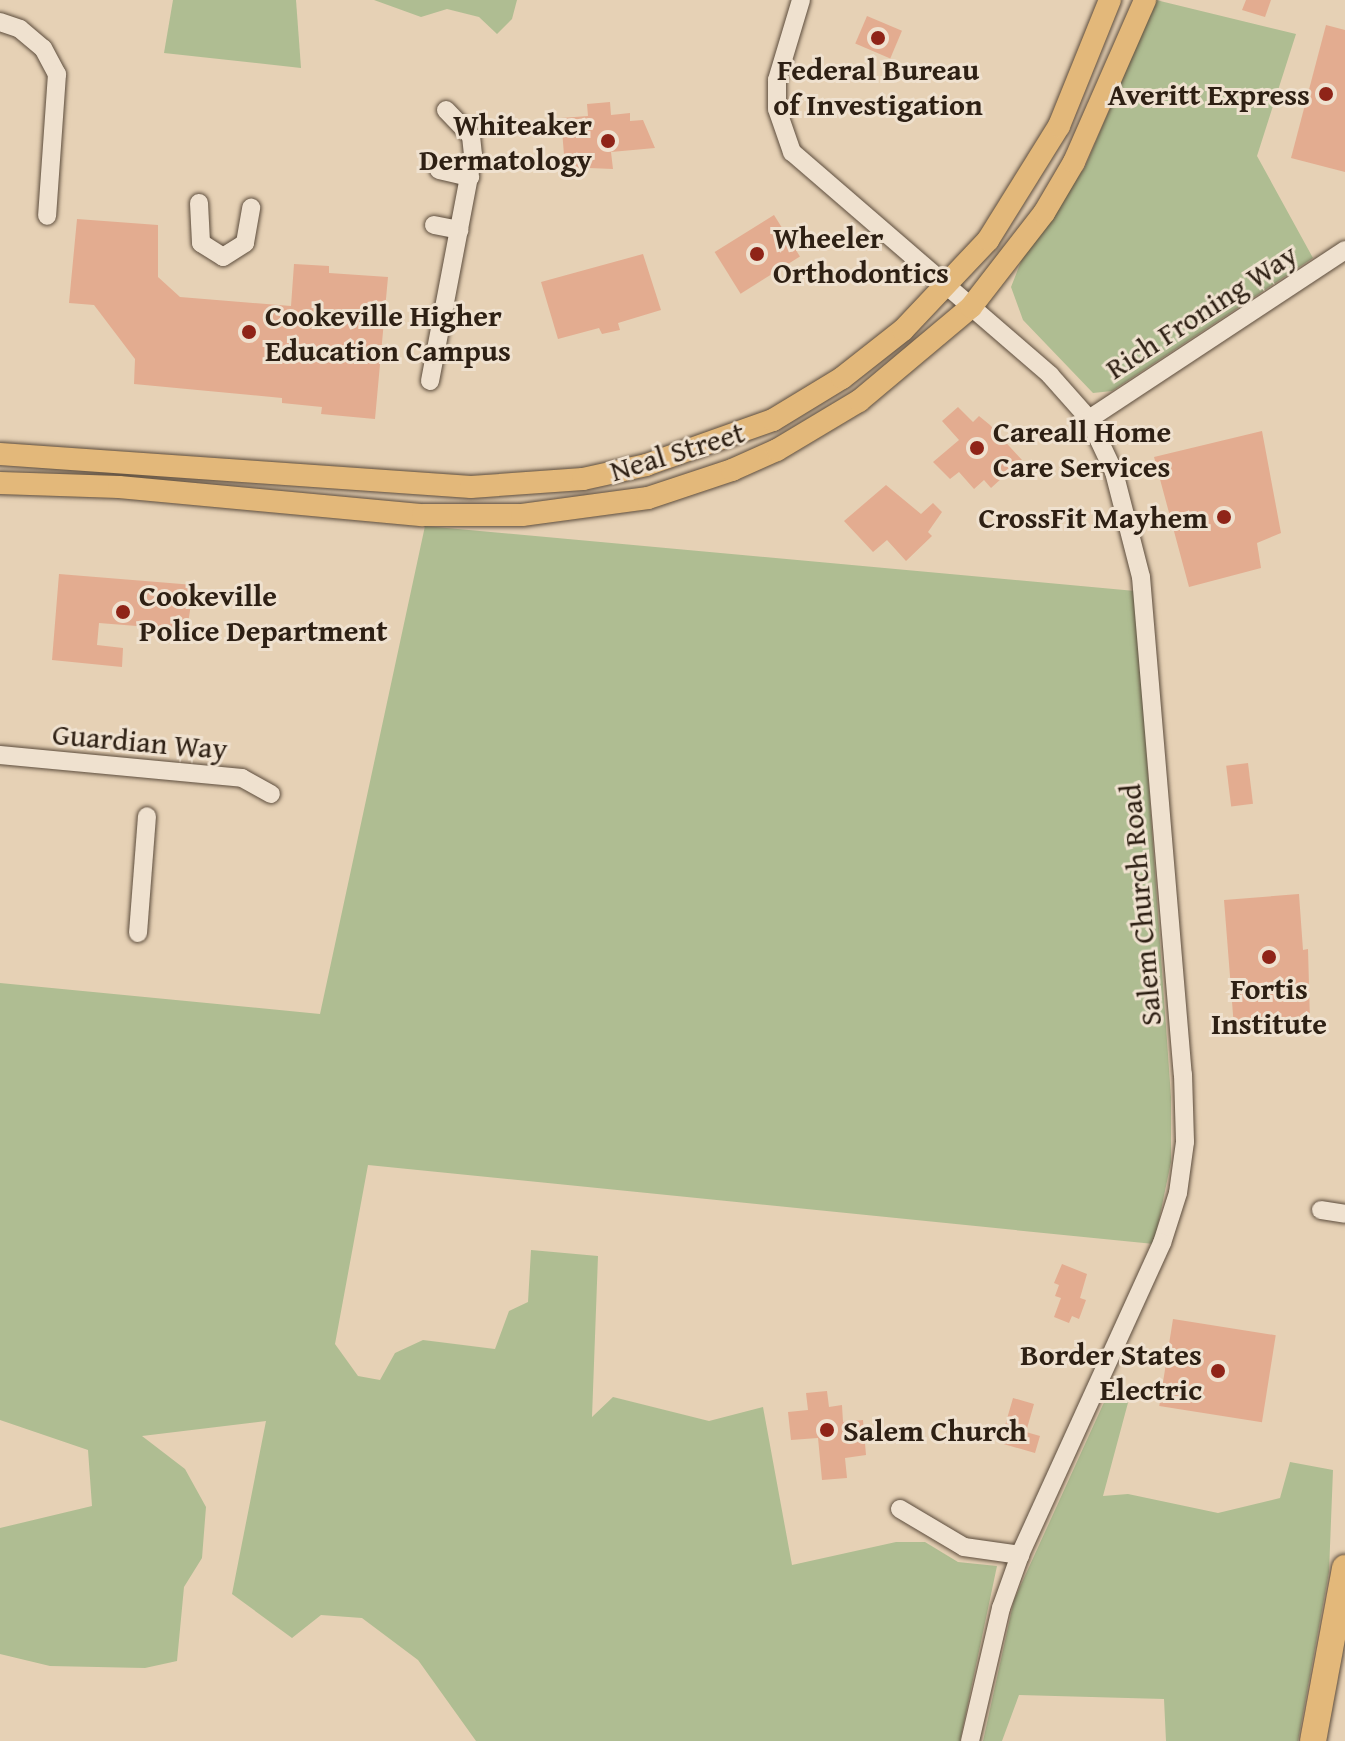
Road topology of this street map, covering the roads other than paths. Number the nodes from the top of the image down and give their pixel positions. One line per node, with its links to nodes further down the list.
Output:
1 (801, 0): 14 (street, Salem Church Road)
2 (1110, 0): 14 (main road, Neal Street)
3 (1145, 0): 15 (main road, Neal Street)
4 (0, 22): 10 (street)
5 (446, 110): 7 (street)
6 (439, 170): 7 (street)
7 (470, 177): 12 (street)
8 (199, 203): 9 (street)
9 (251, 208)
10 (47, 216)
11 (434, 225): 12 (street)
12 (460, 230): 16 (street)
13 (1345, 250): 17 (street, Rich Froning Way)
14 (949, 287): 15 (street, Salem Church Road); 18 (main road, Neal Street)
15 (971, 307): 17 (street, Salem Church Road); 20 (main road, Neal Street)
16 (430, 381)
17 (1089, 419): 29 (street, Salem Church Road)
18 (698, 450): 19 (main road, Neal Street); 20 (main road)
19 (0, 454)
20 (706, 479): 21 (main road, Neal Street)
21 (0, 483)
22 (0, 755): 23 (street, Guardian Way)
23 (271, 794)
24 (147, 816): 25 (street)
25 (138, 933)
26 (1321, 1210): 27 (street)
27 (1345, 1214)
28 (900, 1509): 29 (street)
29 (1020, 1555): 31 (street, Salem Church Road)
30 (1345, 1568): 32 (highway)
31 (970, 1741)
32 (1313, 1741)

